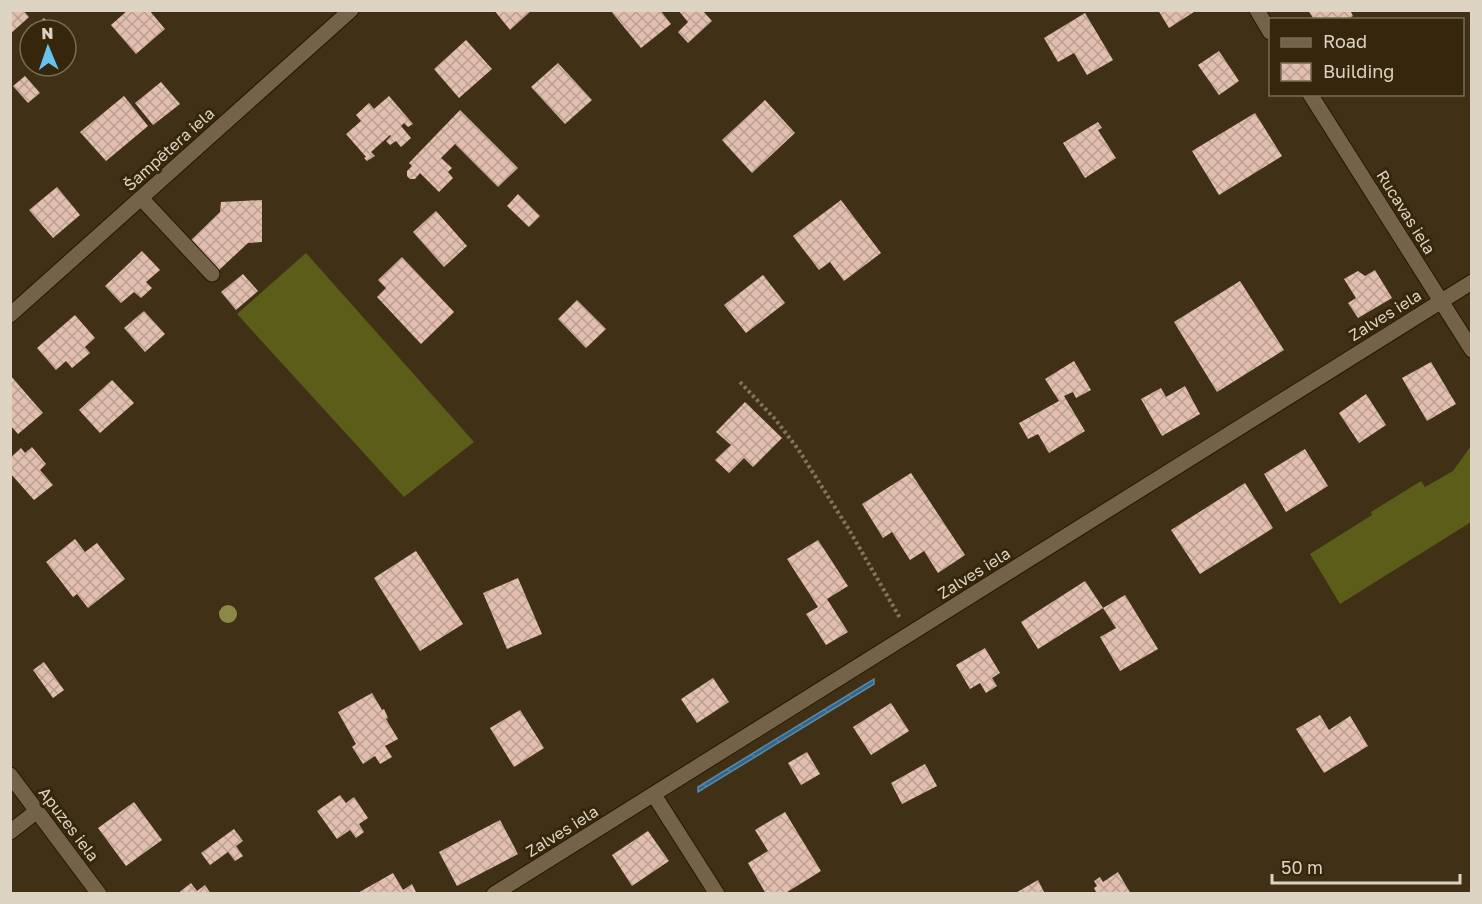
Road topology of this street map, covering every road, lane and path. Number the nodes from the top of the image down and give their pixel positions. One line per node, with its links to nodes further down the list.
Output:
1 (351, 10): 5 (street, Šampētera iela)
2 (1257, 10): 3 (street)
3 (1269, 30)
4 (1311, 96): 8 (street, Rucavas iela)
5 (141, 198): 6 (street); 9 (street, Šampētera iela)
6 (212, 274)
7 (1472, 282): 8 (street, Zalves iela)
8 (1441, 301): 10 (street, Rucavas iela); 12 (street, Zalves iela)
9 (10, 315)
10 (1472, 350)
11 (740, 382): 12 (path)
12 (910, 634): 14 (street, Zalves iela)
13 (10, 776): 15 (street, Apuzes iela)
14 (654, 795): 18 (street, Zalves iela); 19 (street)
15 (37, 811): 16 (street); 17 (street, Apuzes iela)
16 (10, 832)
17 (99, 894)
18 (494, 894)
19 (717, 894)

